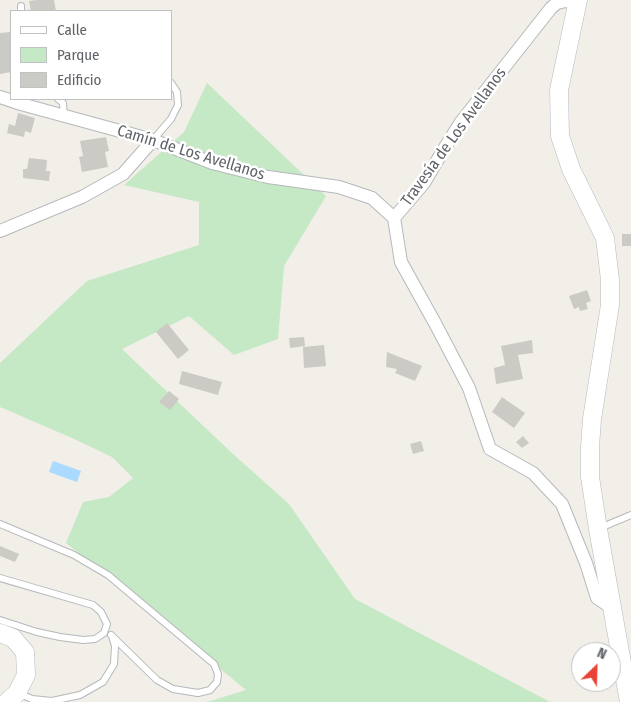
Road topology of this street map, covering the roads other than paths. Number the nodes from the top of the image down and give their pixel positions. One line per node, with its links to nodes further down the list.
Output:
1 (578, 2): 7 (street, Travesía de Los Avellanos); 11 (street)
2 (172, 84): 6 (lane)
3 (10, 100): 5 (street, Camín de Los Avellanos)
4 (59, 100): 5 (lane)
5 (64, 116): 6 (street, Camín de Los Avellanos)
6 (153, 140): 7 (street, Camín de Los Avellanos); 8 (street)
7 (394, 218): 13 (street)
8 (0, 231)
9 (631, 515): 11 (lane)
10 (0, 524): 17 (lane)
11 (598, 529): 13 (street)
12 (0, 578): 15 (lane)
13 (612, 608): 19 (street)
14 (0, 620): 15 (lane)
15 (106, 629): 17 (lane)
16 (0, 633): 18 (street)
17 (111, 635): 18 (lane)
18 (12, 698)
19 (629, 702)

